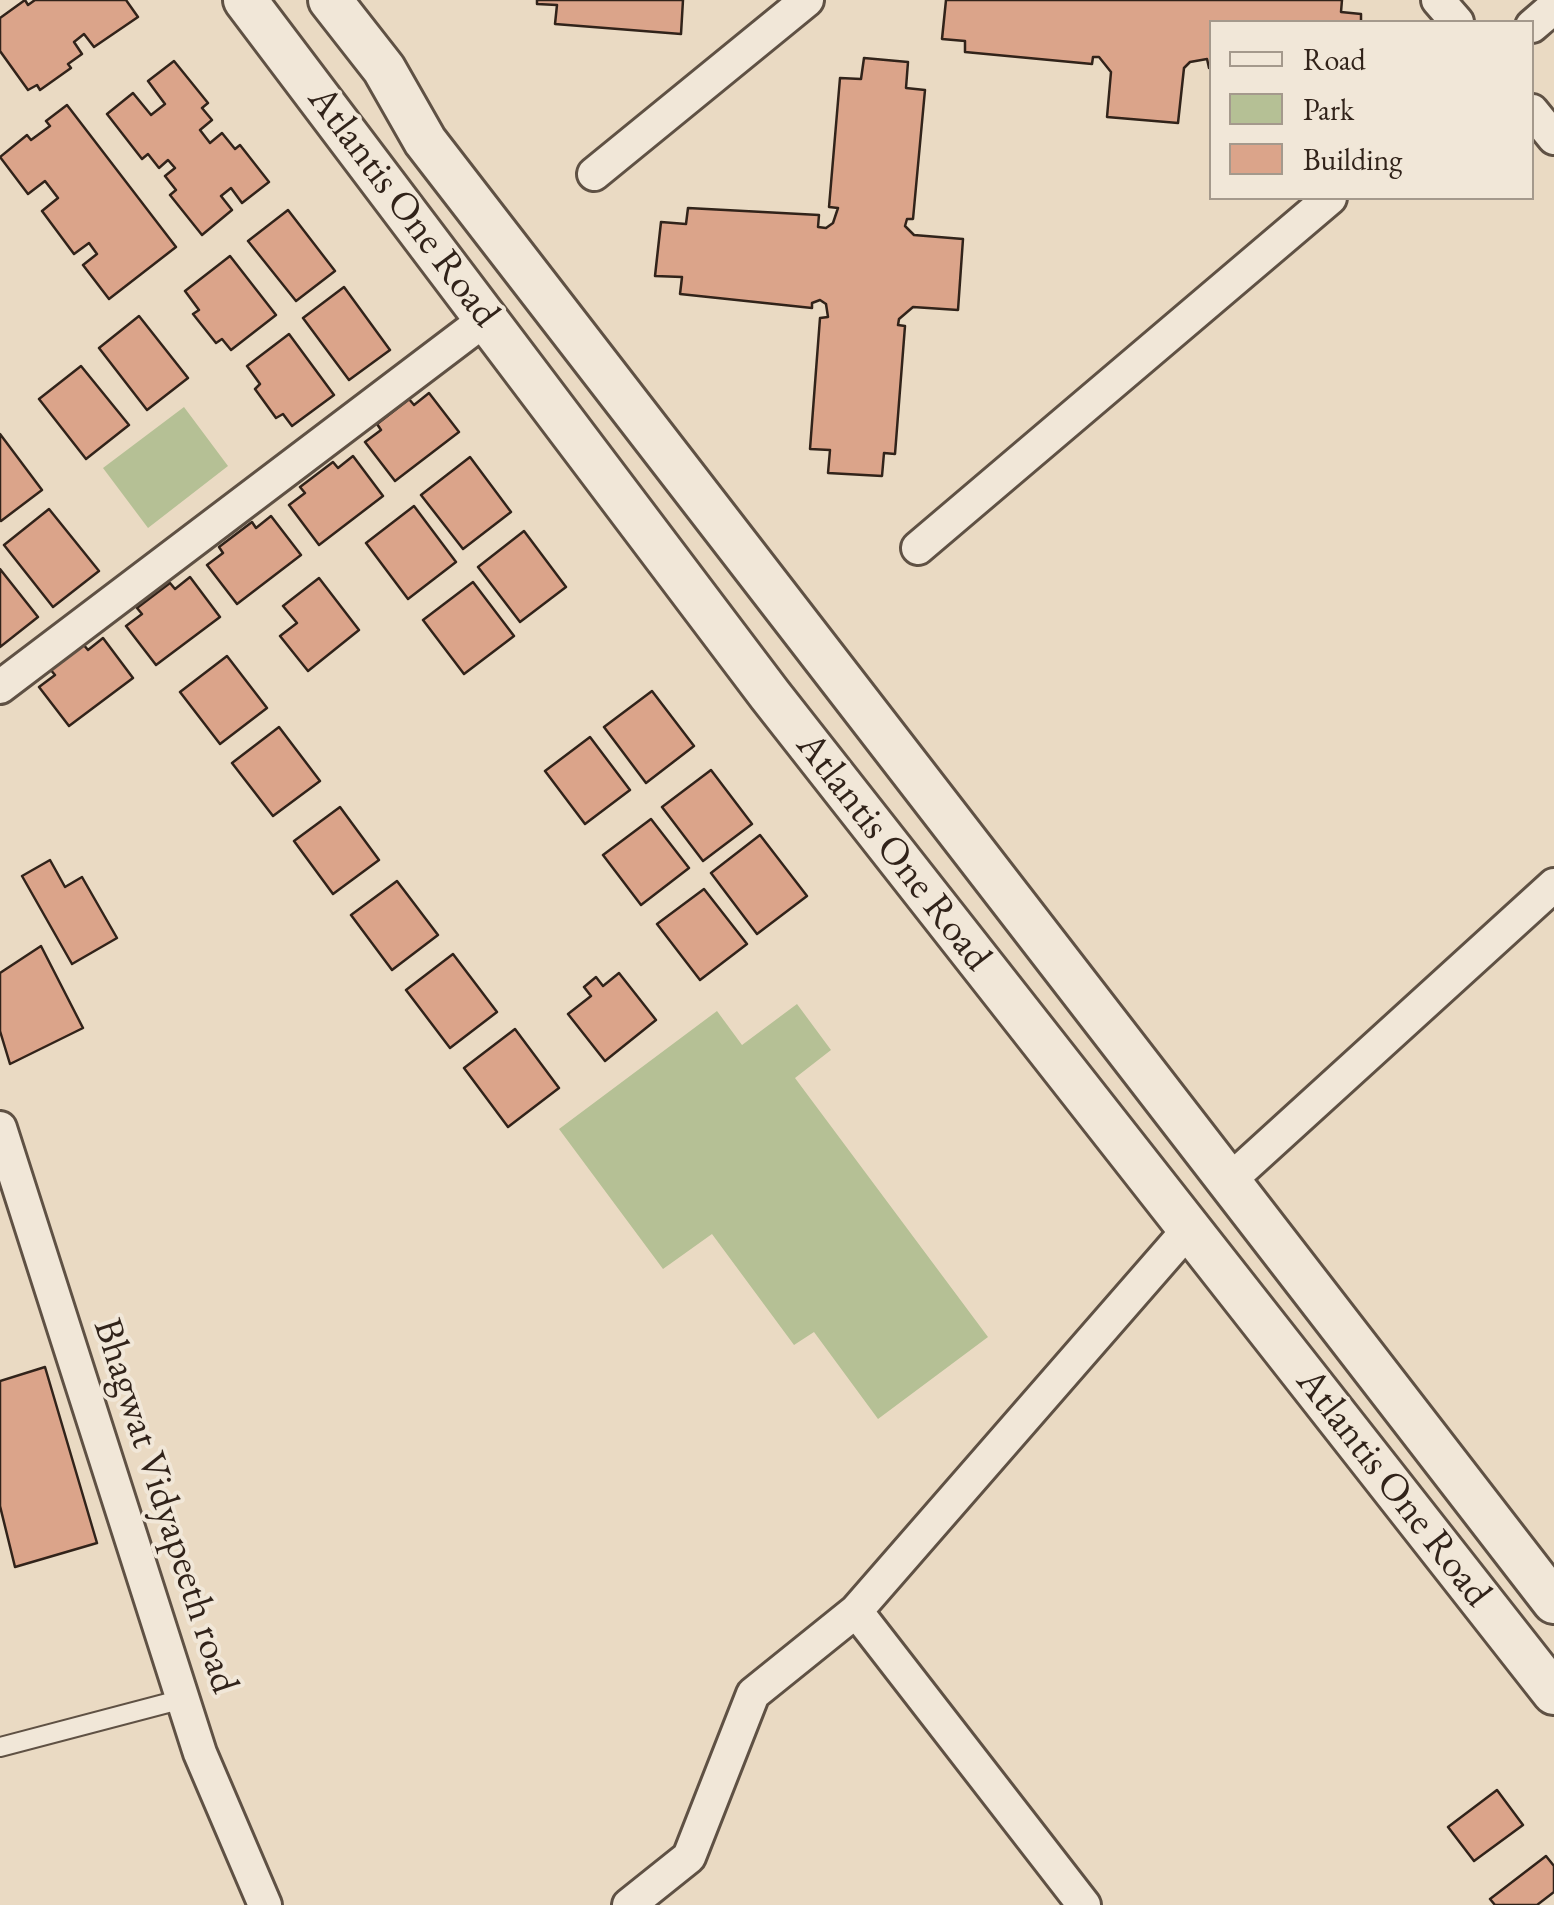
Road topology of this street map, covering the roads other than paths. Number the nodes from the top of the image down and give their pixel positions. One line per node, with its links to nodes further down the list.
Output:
1 (245, 0): 13 (street, Atlantis One Road)
2 (330, 0): 18 (street, Atlantis One Road)
3 (807, 0): 6 (street)
4 (1438, 0): 7 (street)
5 (1554, 7): 8 (street)
6 (769, 13): 11 (street)
7 (1455, 20)
8 (1534, 24)
9 (1534, 113): 10 (street)
10 (1554, 138)
11 (594, 174)
12 (1328, 200): 14 (street)
13 (487, 318): 15 (street); 19 (street, Atlantis One Road)
14 (918, 548)
15 (0, 686)
16 (1554, 884): 18 (street)
17 (0, 1128): 23 (street, Bhagwat Vidyapeeth road)
18 (1229, 1181): 20 (street, Atlantis One Road)
19 (1189, 1228): 21 (street); 22 (street, Atlantis One Road)
20 (1554, 1602)
21 (856, 1611): 26 (street); 27 (street)
22 (1554, 1693)
23 (182, 1700): 24 (lane); 25 (street, Bhagwat Vidyapeeth road)
24 (0, 1747)
25 (266, 1905)
26 (629, 1905)
27 (1084, 1905)

